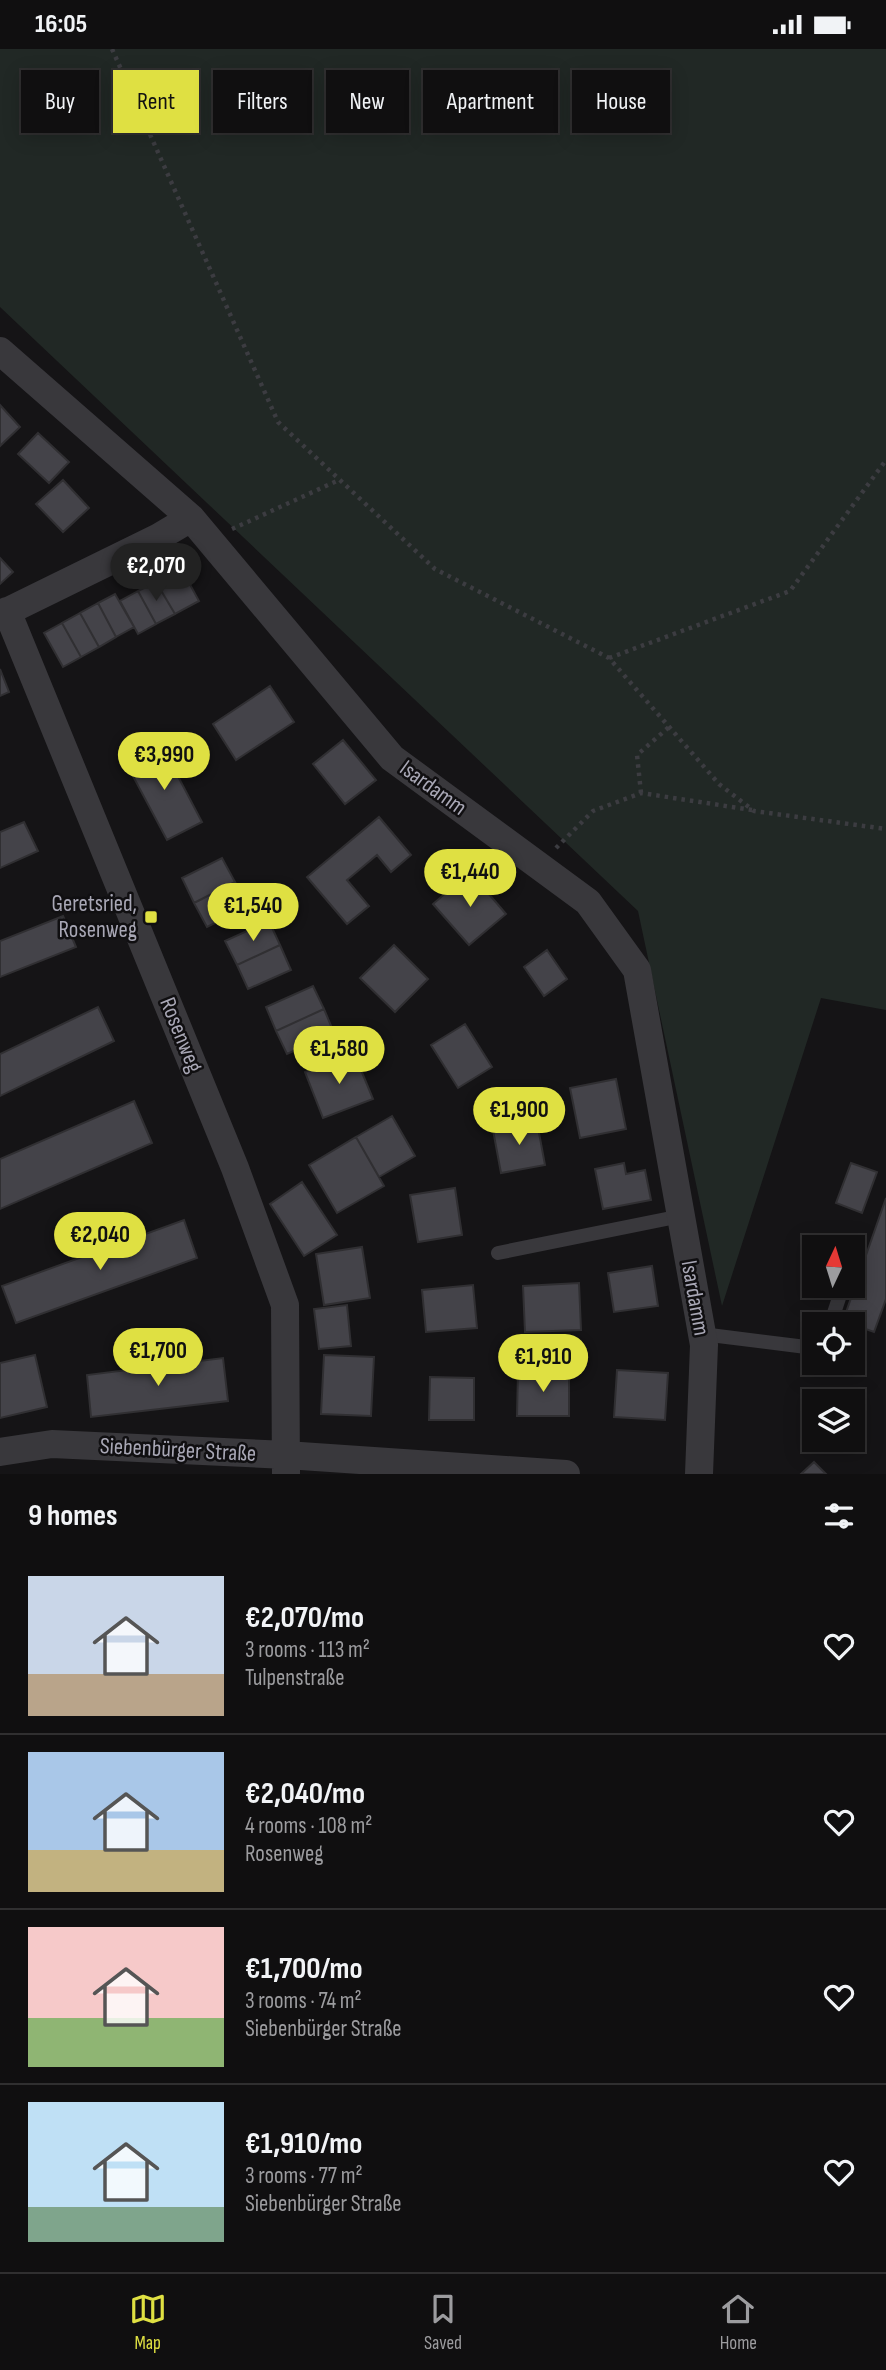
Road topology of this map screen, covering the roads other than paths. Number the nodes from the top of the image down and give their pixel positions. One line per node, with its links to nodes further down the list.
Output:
1 (0, 351): 2 (street, Isardamm)
2 (191, 518): 3 (street); 4 (street, Isardamm)
3 (4, 613): 9 (street, Rosenweg)
4 (681, 1216): 5 (lane); 6 (street, Isardamm)
5 (498, 1253)
6 (702, 1334): 7 (lane); 11 (street, Isardamm)
7 (802, 1346)
8 (0, 1452): 9 (street, Siebenbürger Straße)
9 (286, 1464): 10 (street, Siebenbürger Straße)
10 (566, 1474)
11 (699, 1474)

